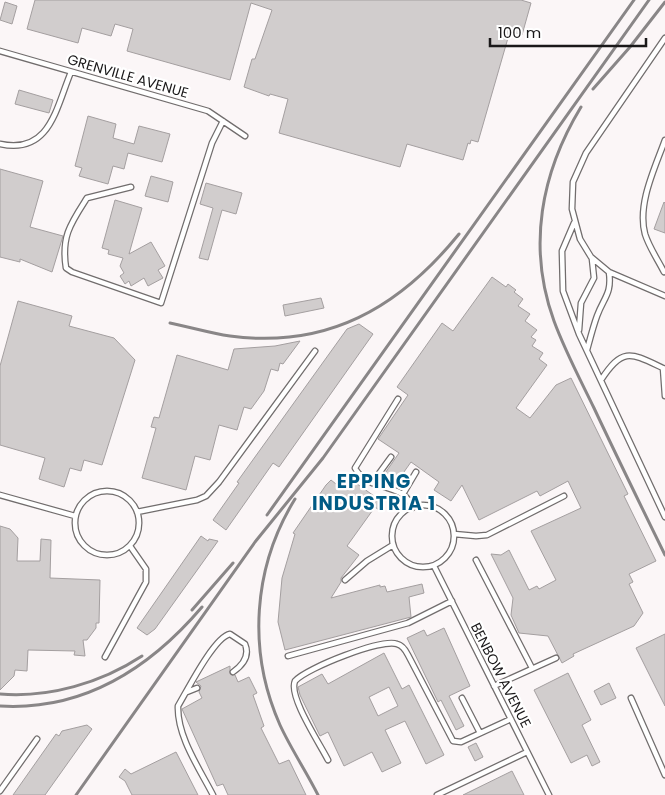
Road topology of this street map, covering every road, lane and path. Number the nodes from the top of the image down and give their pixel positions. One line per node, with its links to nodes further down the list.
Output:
1 (665, 38): 9 (lane)
2 (0, 52): 3 (lane, GRENVILLE AVENUE)
3 (71, 72): 4 (lane, GRENVILLE AVENUE); 7 (lane)
4 (223, 121): 5 (lane, GRENVILLE AVENUE); 8 (lane)
5 (245, 136)
6 (665, 140): 12 (lane)
7 (0, 144)
8 (131, 187)
9 (574, 223): 10 (lane); 14 (lane)
10 (591, 257): 11 (lane); 14 (lane)
11 (609, 272): 13 (lane); 16 (lane)
12 (664, 272)
13 (665, 296)
14 (579, 334): 16 (lane)
15 (315, 351): 28 (lane)
16 (587, 351): 18 (lane)
17 (664, 369): 18 (lane); 19 (lane)
18 (600, 380): 30 (lane)
19 (665, 396)
20 (398, 399): 23 (lane)
21 (392, 457): 23 (lane)
22 (416, 472): 24 (lane)
23 (372, 483): 24 (lane)
24 (403, 494): 27 (lane)
25 (0, 495): 29 (lane)
26 (564, 496): 31 (lane)
27 (412, 508): 31 (lane); 32 (lane)
28 (137, 512): 29 (lane); 33 (lane)
29 (74, 516): 33 (lane)
30 (665, 517)
31 (454, 534): 35 (lane)
32 (393, 545): 35 (lane); 36 (lane)
33 (130, 546): 39 (lane)
34 (476, 560): 41 (lane)
35 (434, 566): 37 (lane, BENBOW AVENUE)
36 (346, 580)
37 (452, 601): 38 (lane); 43 (lane, BENBOW AVENUE)
38 (288, 656)
39 (104, 657)
40 (556, 658): 41 (lane)
41 (532, 668): 43 (lane)
42 (233, 672): 45 (lane)
43 (494, 686): 48 (lane, BENBOW AVENUE)
44 (197, 688): 45 (lane)
45 (186, 692): 55 (lane)
46 (462, 698): 49 (lane)
47 (632, 698): 53 (lane)
48 (511, 720): 49 (lane); 51 (lane, BENBOW AVENUE)
49 (480, 733): 52 (lane)
50 (38, 739): 54 (lane)
51 (527, 752): 56 (lane); 57 (lane, BENBOW AVENUE)
52 (328, 760)
53 (665, 774)
54 (0, 791)
55 (213, 795)
56 (436, 795)
57 (549, 795)

